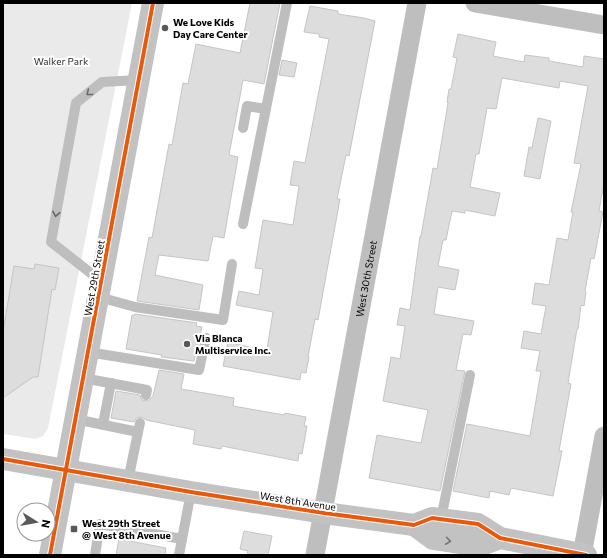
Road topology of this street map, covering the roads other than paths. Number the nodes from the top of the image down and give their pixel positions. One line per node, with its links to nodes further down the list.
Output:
1 (153, 3): 6 (street, West 29th Street)
2 (287, 3): 7 (lane)
3 (417, 3): 25 (street, West 30th Street)
4 (475, 3): 5 (street)
5 (604, 25)
6 (138, 80): 11 (street, West 29th Street); 11 (lane, one-way to 11)
7 (266, 109): 8 (lane); 9 (lane)
8 (243, 128)
9 (243, 224)
10 (232, 264): 11 (lane)
11 (100, 289): 13 (street, West 29th Street)
12 (206, 338): 13 (lane)
13 (88, 352): 15 (street, West 29th Street)
14 (470, 375): 26 (lane)
15 (83, 378): 16 (lane); 18 (street, West 29th Street)
16 (111, 383): 17 (lane); 19 (lane)
17 (146, 395)
18 (75, 419): 19 (lane); 22 (street, West 29th Street)
19 (103, 424): 23 (lane)
20 (604, 436): 34 (street)
21 (3, 459): 22 (street, West 8th Avenue)
22 (66, 470): 23 (street, West 8th Avenue); 30 (street, West 29th Street)
23 (128, 481): 24 (street, West 8th Avenue)
24 (191, 492): 25 (street, West 8th Avenue); 29 (lane)
25 (324, 513): 27 (street, West 8th Avenue); 33 (street, West 30th Street)
26 (441, 519): 27 (street, West 8th Avenue); 28 (street, West 8th Avenue)
27 (414, 525): 28 (street, West 8th Avenue, one-way to 28)
28 (500, 538): 34 (street, West 8th Avenue)
29 (182, 539): 31 (lane); 32 (lane)
30 (50, 555)
31 (95, 555)
32 (179, 555)
33 (316, 555)
34 (583, 555)

